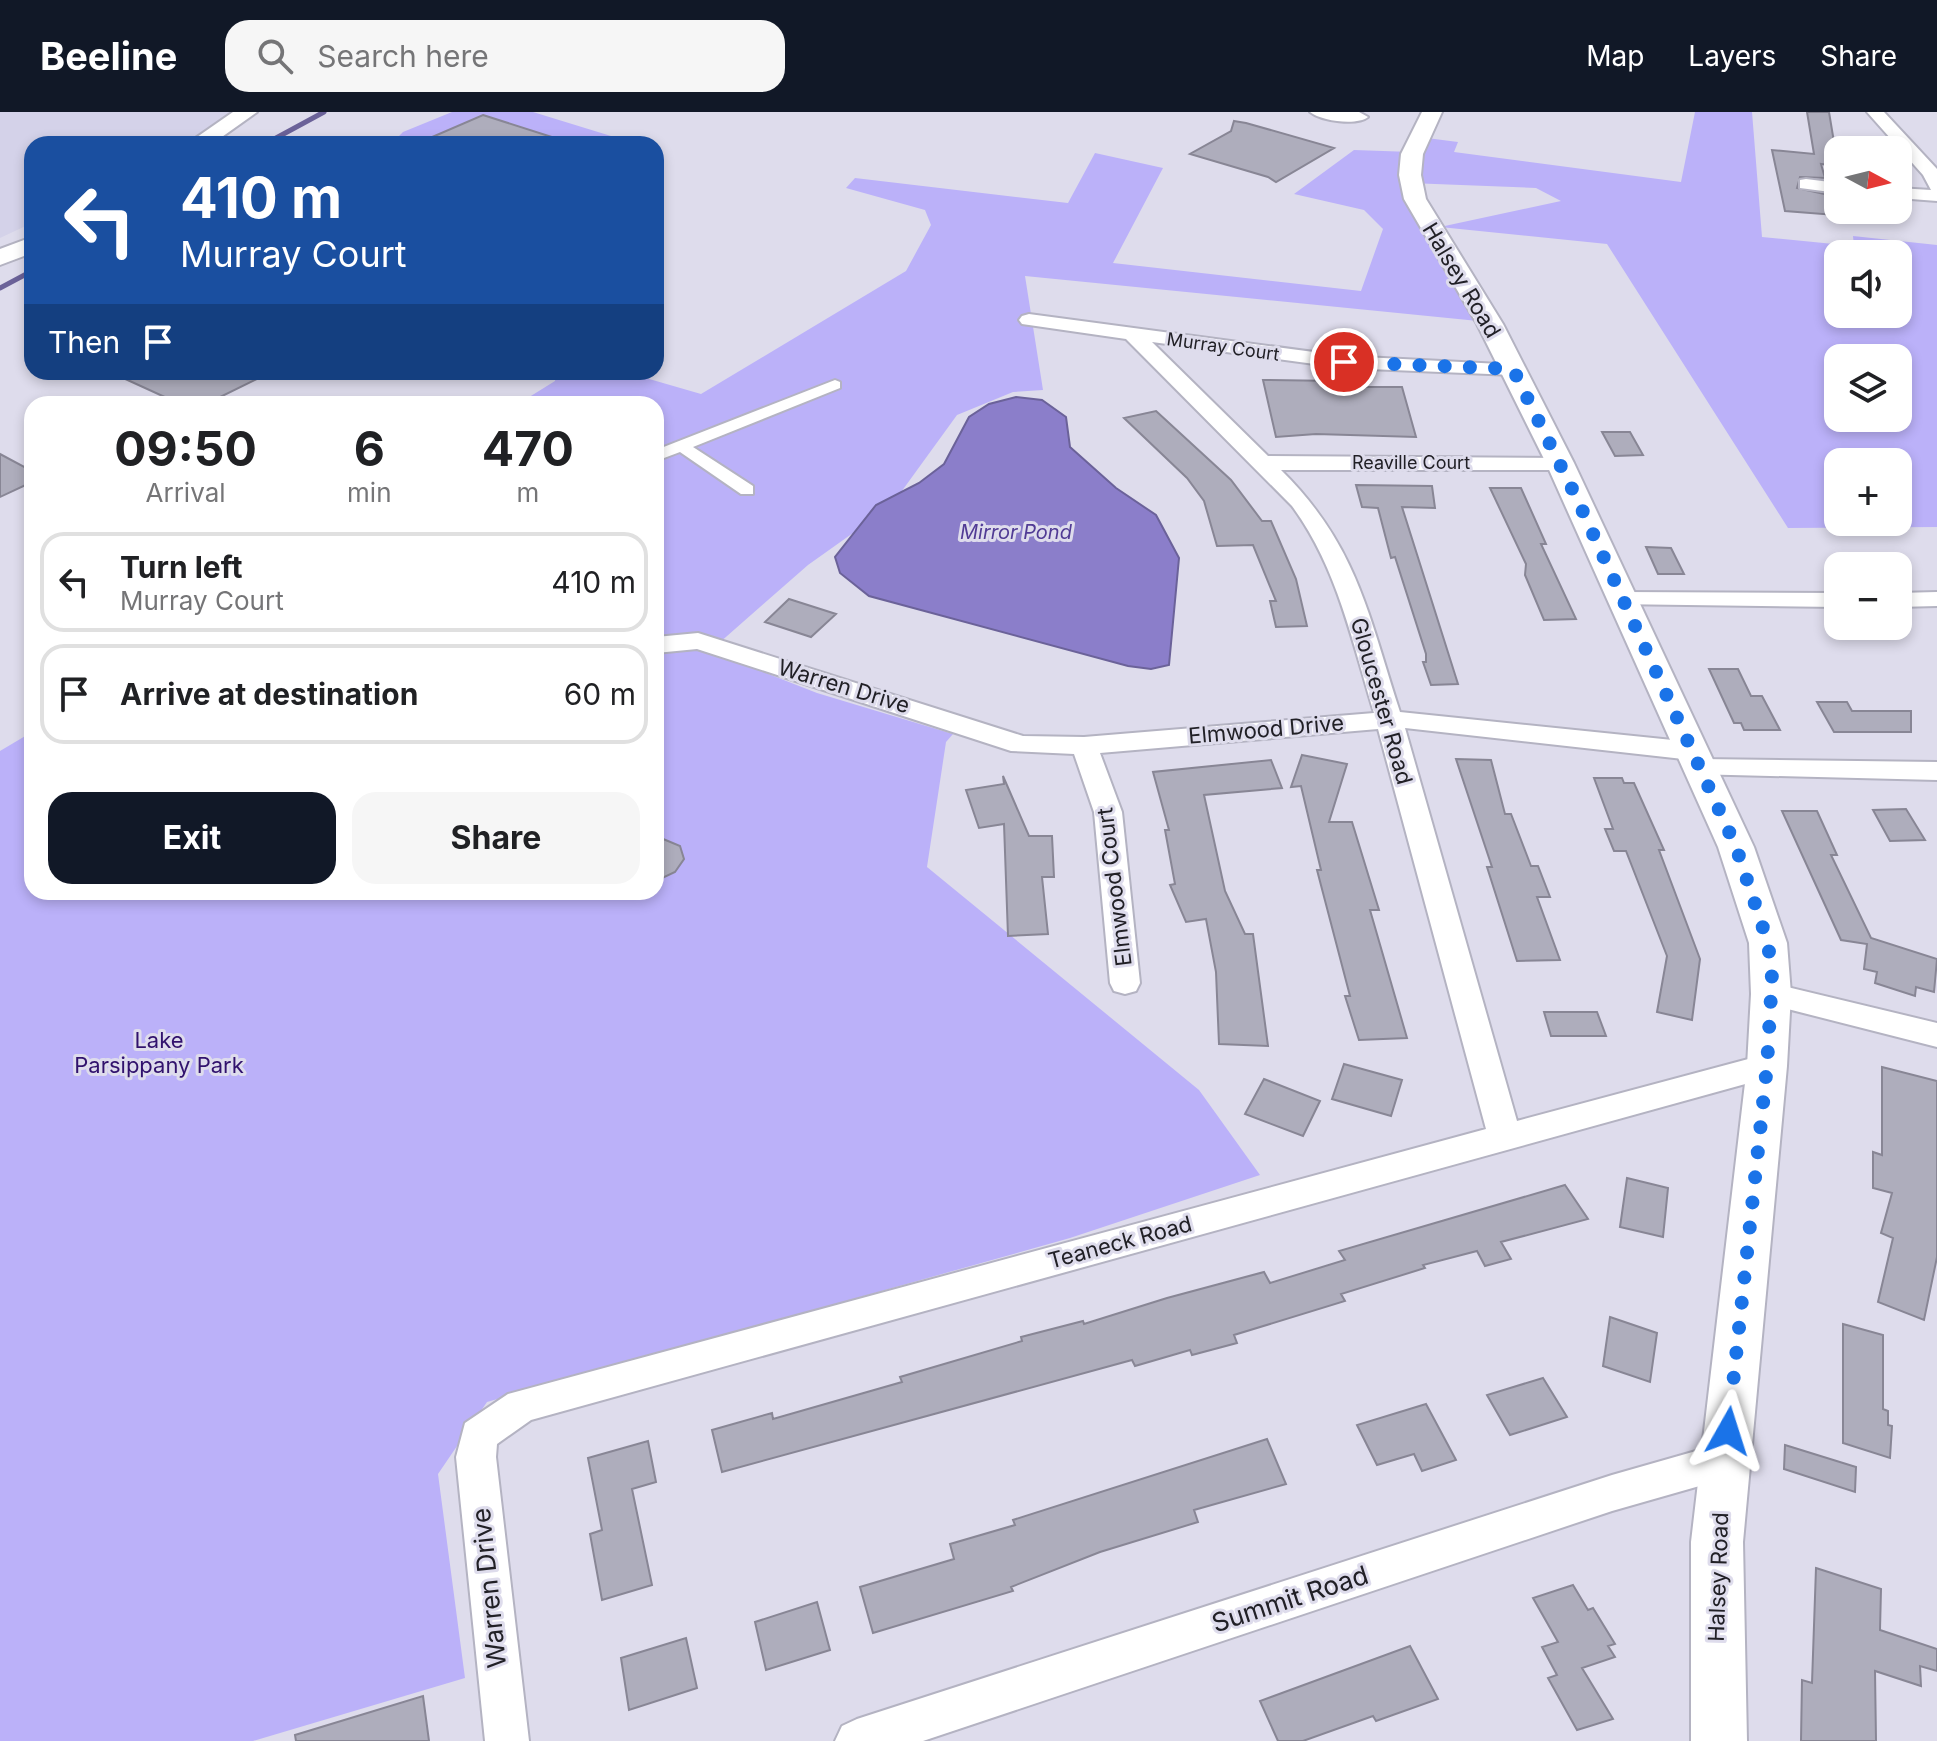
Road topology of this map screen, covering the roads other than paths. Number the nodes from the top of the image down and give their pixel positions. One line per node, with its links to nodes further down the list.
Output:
1 (247, 112): 7 (street)
2 (267, 112): 8 (street)
3 (1318, 112): 6 (street)
4 (1432, 112): 20 (street, Halsey Road)
5 (1875, 112): 11 (street)
6 (1360, 117)
7 (210, 136)
8 (232, 136)
9 (1806, 184): 10 (street)
10 (1824, 186)
11 (1937, 187)
12 (1912, 194): 13 (street)
13 (1937, 196)
14 (24, 235): 15 (street)
15 (0, 246)
16 (24, 248): 17 (street)
17 (0, 258)
18 (1029, 320): 19 (street, Murray Court)
19 (1133, 335): 20 (street, Murray Court); 24 (street, Gloucester Road)
20 (1513, 369): 25 (street, Halsey Road)
21 (835, 385): 22 (street)
22 (683, 447): 23 (street); 26 (street)
23 (664, 453)
24 (1262, 463): 25 (street, Reaville Court); 32 (street, Gloucester Road)
25 (1560, 463): 27 (street, Halsey Road)
26 (747, 490)
27 (1621, 599): 29 (street); 35 (street, Halsey Road)
28 (1937, 599): 30 (street)
29 (1824, 600)
30 (1912, 600)
31 (664, 644): 33 (street, Warren Drive)
32 (1389, 720): 34 (street, Elmwood Drive); 35 (street, Elmwood Drive); 41 (street, Gloucester Road)
33 (1030, 745): 34 (street, Elmwood Drive)
34 (1084, 746): 37 (street, Elmwood Court)
35 (1696, 760): 36 (street, Elmwood Drive); 38 (street, Halsey Road)
36 (1937, 771)
37 (1125, 983)
38 (1771, 994): 39 (street); 40 (street, Halsey Road)
39 (1937, 1035)
40 (1767, 1066): 41 (street, Teaneck Road); 43 (street, Halsey Road)
41 (1505, 1137): 42 (street, Teaneck Road)
42 (479, 1435): 44 (street, Warren Drive)
43 (1724, 1461): 45 (street, Summit Road); 46 (street, Halsey Road)
44 (507, 1741)
45 (857, 1741)
46 (1719, 1741)

